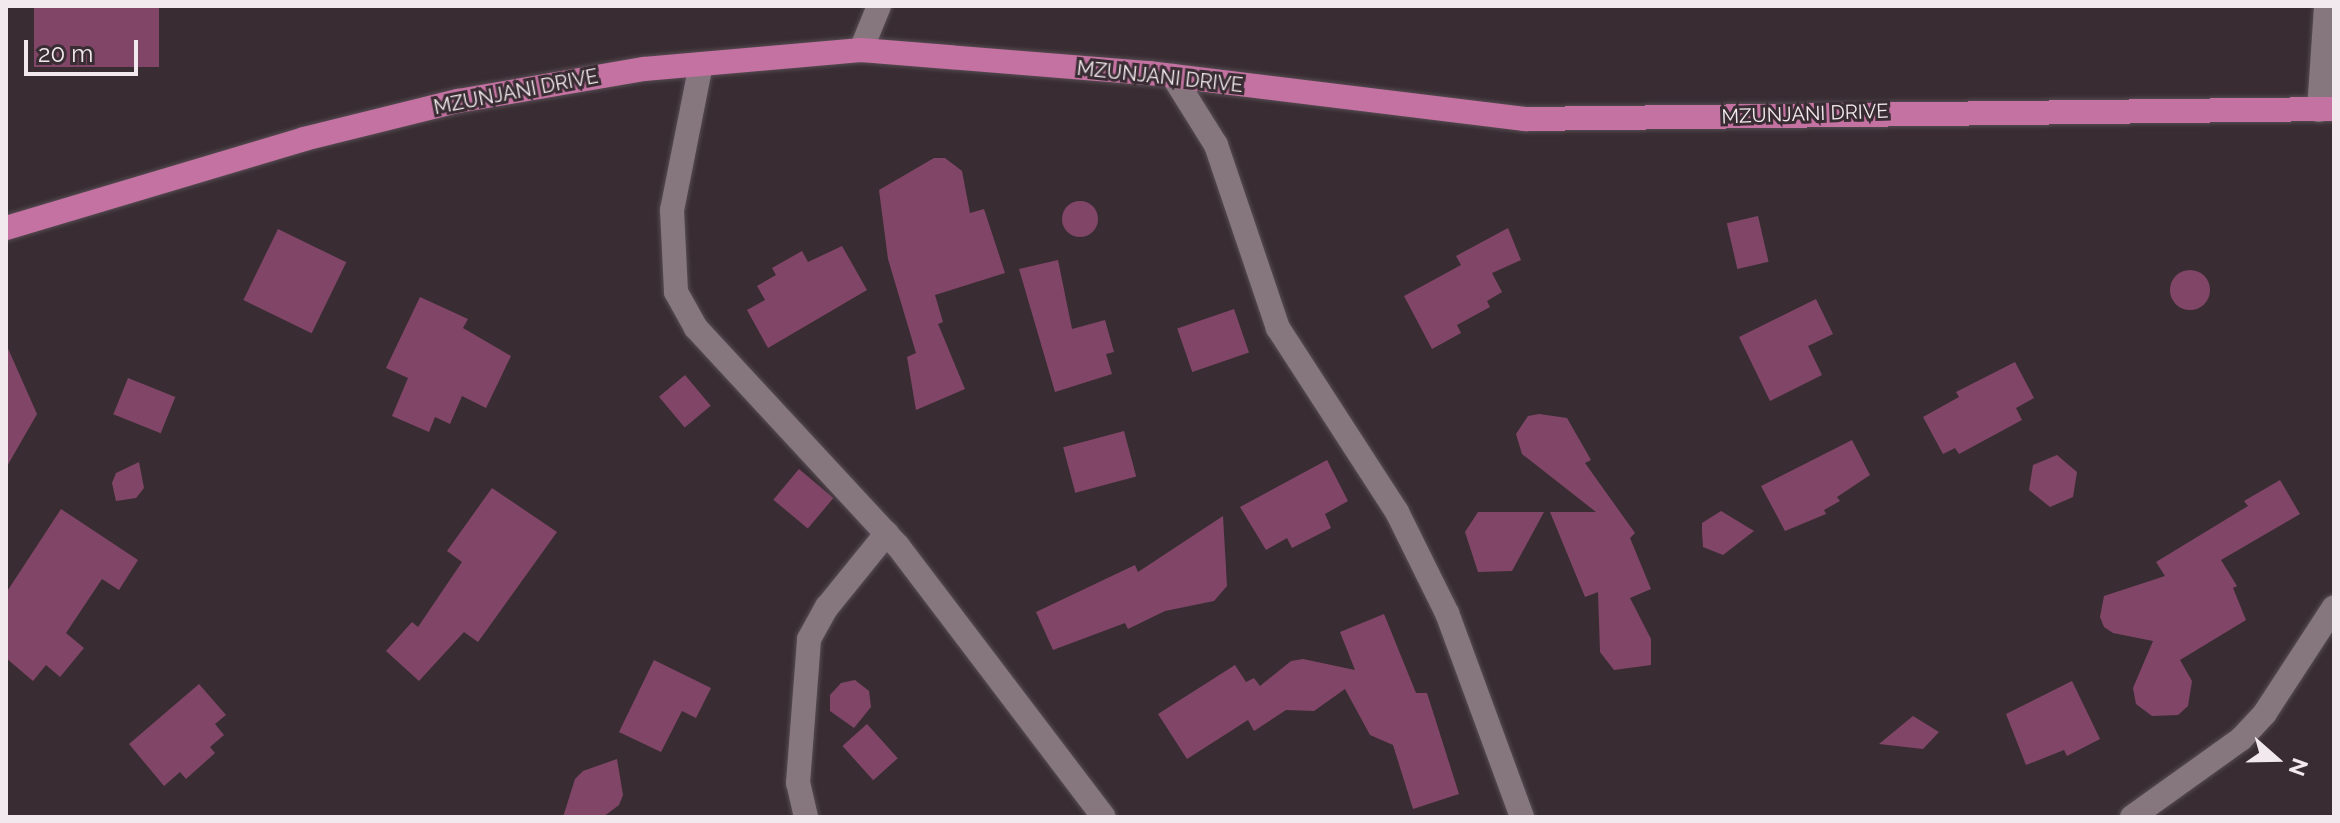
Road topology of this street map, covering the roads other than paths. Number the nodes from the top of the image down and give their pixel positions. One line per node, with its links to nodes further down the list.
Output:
1 (879, 6): 3 (street)
2 (2326, 6): 6 (street)
3 (861, 50): 4 (main road, MZUNJANI DRIVE); 5 (main road, MZUNJANI DRIVE)
4 (701, 64): 7 (main road, MZUNJANI DRIVE); 8 (street)
5 (1173, 76): 6 (main road, MZUNJANI DRIVE); 12 (street)
6 (2326, 109)
7 (6, 228)
8 (887, 533): 10 (street); 11 (street)
9 (2334, 607): 13 (street)
10 (806, 817)
11 (1104, 817)
12 (1522, 817)
13 (2132, 817)

